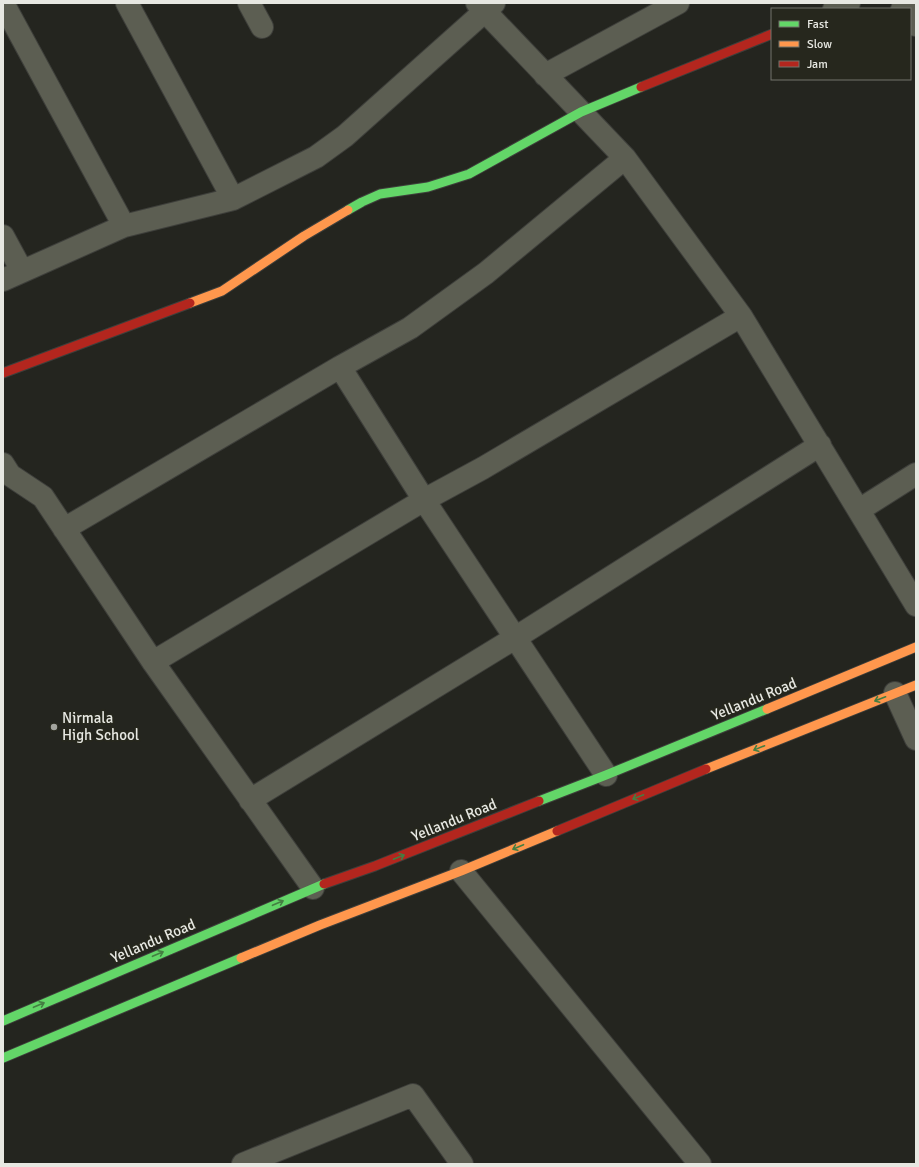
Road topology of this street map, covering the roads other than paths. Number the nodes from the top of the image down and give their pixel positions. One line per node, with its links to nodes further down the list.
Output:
1 (3, 3): 14 (street)
2 (127, 3): 13 (street)
3 (249, 3): 8 (street)
4 (678, 3): 10 (street)
5 (849, 3): 7 (street)
6 (485, 6): 10 (street); 13 (street)
7 (836, 8)
8 (262, 27)
9 (771, 34): 11 (main road)
10 (546, 75): 11 (street)
11 (581, 112): 12 (street); 19 (main road)
12 (625, 158): 17 (street); 18 (street)
13 (233, 199): 14 (street)
14 (124, 226): 16 (street)
15 (3, 236): 16 (street)
16 (13, 276)
17 (741, 316): 20 (street); 23 (street)
18 (340, 367): 23 (street); 25 (street)
19 (3, 373)
20 (820, 445): 24 (street); 27 (street)
21 (5, 472): 25 (street)
22 (916, 474): 24 (street)
23 (424, 500): 27 (street); 29 (street)
24 (859, 510): 26 (street)
25 (64, 528): 29 (street)
26 (916, 605)
27 (515, 638): 33 (street); 34 (street)
28 (916, 647): 33 (main road, Yellandu Road)
29 (153, 662): 34 (street)
30 (916, 685): 31 (main road)
31 (895, 693): 32 (street); 35 (main road, one-way to 35)
32 (916, 739)
33 (606, 775): 36 (main road, Yellandu Road, one-way to 33)
34 (250, 800): 36 (street)
35 (461, 871): 38 (main road); 41 (street)
36 (313, 888): 37 (main road, Yellandu Road, one-way to 36)
37 (3, 1021)
38 (3, 1058)
39 (243, 1164): 40 (street)
40 (462, 1164)
41 (700, 1164)

